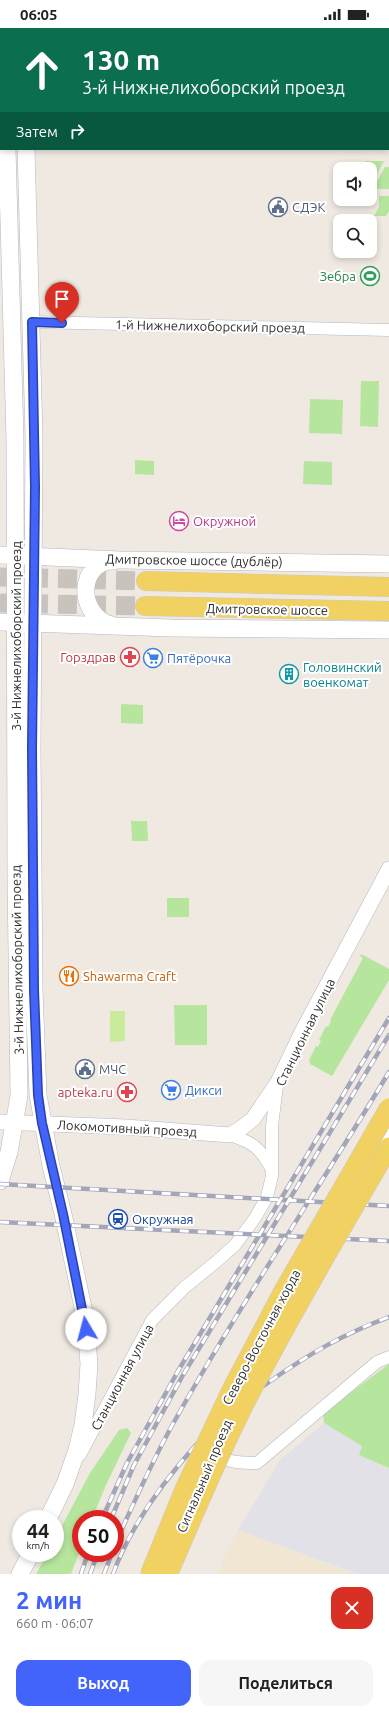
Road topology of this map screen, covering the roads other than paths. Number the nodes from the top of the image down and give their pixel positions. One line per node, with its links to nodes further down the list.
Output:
1 (7, 150): 5 (main road, 3-й Нижнелихоборский проезд)
2 (26, 150): 3 (main road, 3-й Нижнелихоборский проезд)
3 (32, 322): 4 (street, 1-й Нижнелихоборский проезд); 6 (main road, 3-й Нижнелихоборский проезд)
4 (389, 330)
5 (8, 555): 6 (main road, Дмитровское шоссе (дублёр)); 13 (main road, 3-й Нижнелихоборский проезд)
6 (33, 556): 7 (main road, Дмитровское шоссе (дублёр)); 13 (main road, 3-й Нижнелихоборский проезд)
7 (120, 560): 8 (main road, Дмитровское шоссе (дублёр)); 14 (main road)
8 (389, 564)
9 (146, 581): 10 (main road, Дмитровское шоссе)
10 (389, 587)
11 (145, 606): 12 (main road, Дмитровское шоссе)
12 (389, 611)
13 (16, 623): 14 (main road); 19 (main road, 3-й Нижнелихоборский проезд); 20 (main road, 3-й Нижнелихоборский проезд)
14 (118, 627): 15 (main road)
15 (389, 630)
16 (389, 869): 17 (street, Станционная улица)
17 (278, 1082): 22 (street); 24 (street, Станционная улица)
18 (389, 1108): 32 (main road, Северо-Восточная хорда, bridge)
19 (8, 1122): 20 (street, Локомотивный проезд); 25 (main road, 3-й Нижнелихоборский проезд)
20 (42, 1123): 22 (street, Локомотивный проезд); 28 (main road, 3-й Нижнелихоборский проезд)
21 (389, 1128): 27 (street, Сигнальный проезд)
22 (230, 1135): 24 (street, Локомотивный проезд)
23 (389, 1147): 34 (main road, Северо-Восточная хорда, bridge)
24 (272, 1171): 28 (street, Станционная улица)
25 (0, 1181)
26 (389, 1357): 27 (street)
27 (211, 1455): 33 (street, Сигнальный проезд)
28 (65, 1484): 29 (main road, Станционная улица)
29 (52, 1510)
30 (26, 1562): 31 (main road)
31 (20, 1574)
32 (150, 1574)
33 (162, 1574)
34 (168, 1574)

